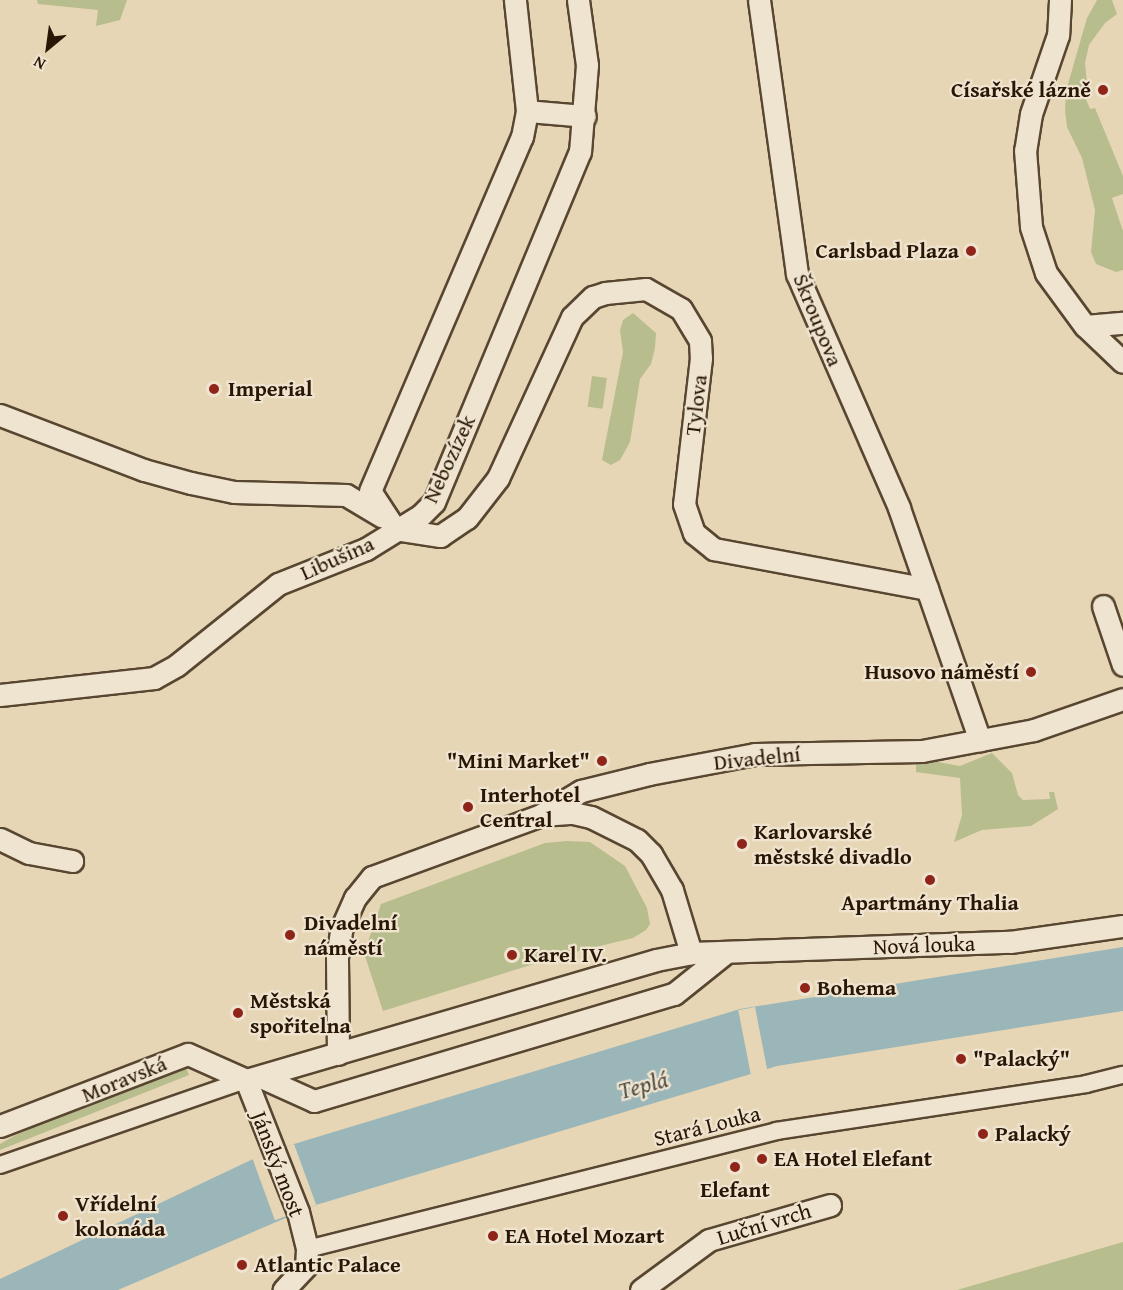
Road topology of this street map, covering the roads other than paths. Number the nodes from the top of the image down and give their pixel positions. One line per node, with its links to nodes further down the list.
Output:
1 (515, 0): 5 (street)
2 (578, 0): 6 (street, Nebozízek)
3 (759, 0): 12 (street, Škroupova)
4 (1060, 0): 8 (street)
5 (527, 111): 6 (street); 11 (street)
6 (585, 117): 11 (street, Nebozízek)
7 (1123, 323): 8 (street)
8 (1085, 326): 9 (street)
9 (1123, 362)
10 (0, 415): 11 (street, Libušina)
11 (395, 529): 12 (street, Tylova); 15 (street, Libušina)
12 (927, 589): 17 (street)
13 (1103, 606): 14 (street)
14 (1123, 665)
15 (0, 695)
16 (1123, 699): 17 (street)
17 (981, 741): 18 (street, Divadelní)
18 (541, 815): 22 (street); 24 (street)
19 (0, 839): 20 (street)
20 (72, 861)
21 (1123, 926): 23 (street, Nová louka)
22 (692, 953): 23 (street); 24 (street)
23 (724, 954): 26 (street)
24 (338, 1054): 26 (street)
25 (1123, 1076): 30 (street, Stará Louka)
26 (255, 1079): 27 (street, Moravská); 28 (street); 30 (street, Jánský most)
27 (0, 1126)
28 (0, 1165)
29 (830, 1205): 32 (street, Luční vrch)
30 (307, 1249): 31 (street)
31 (284, 1290)
32 (641, 1290)

